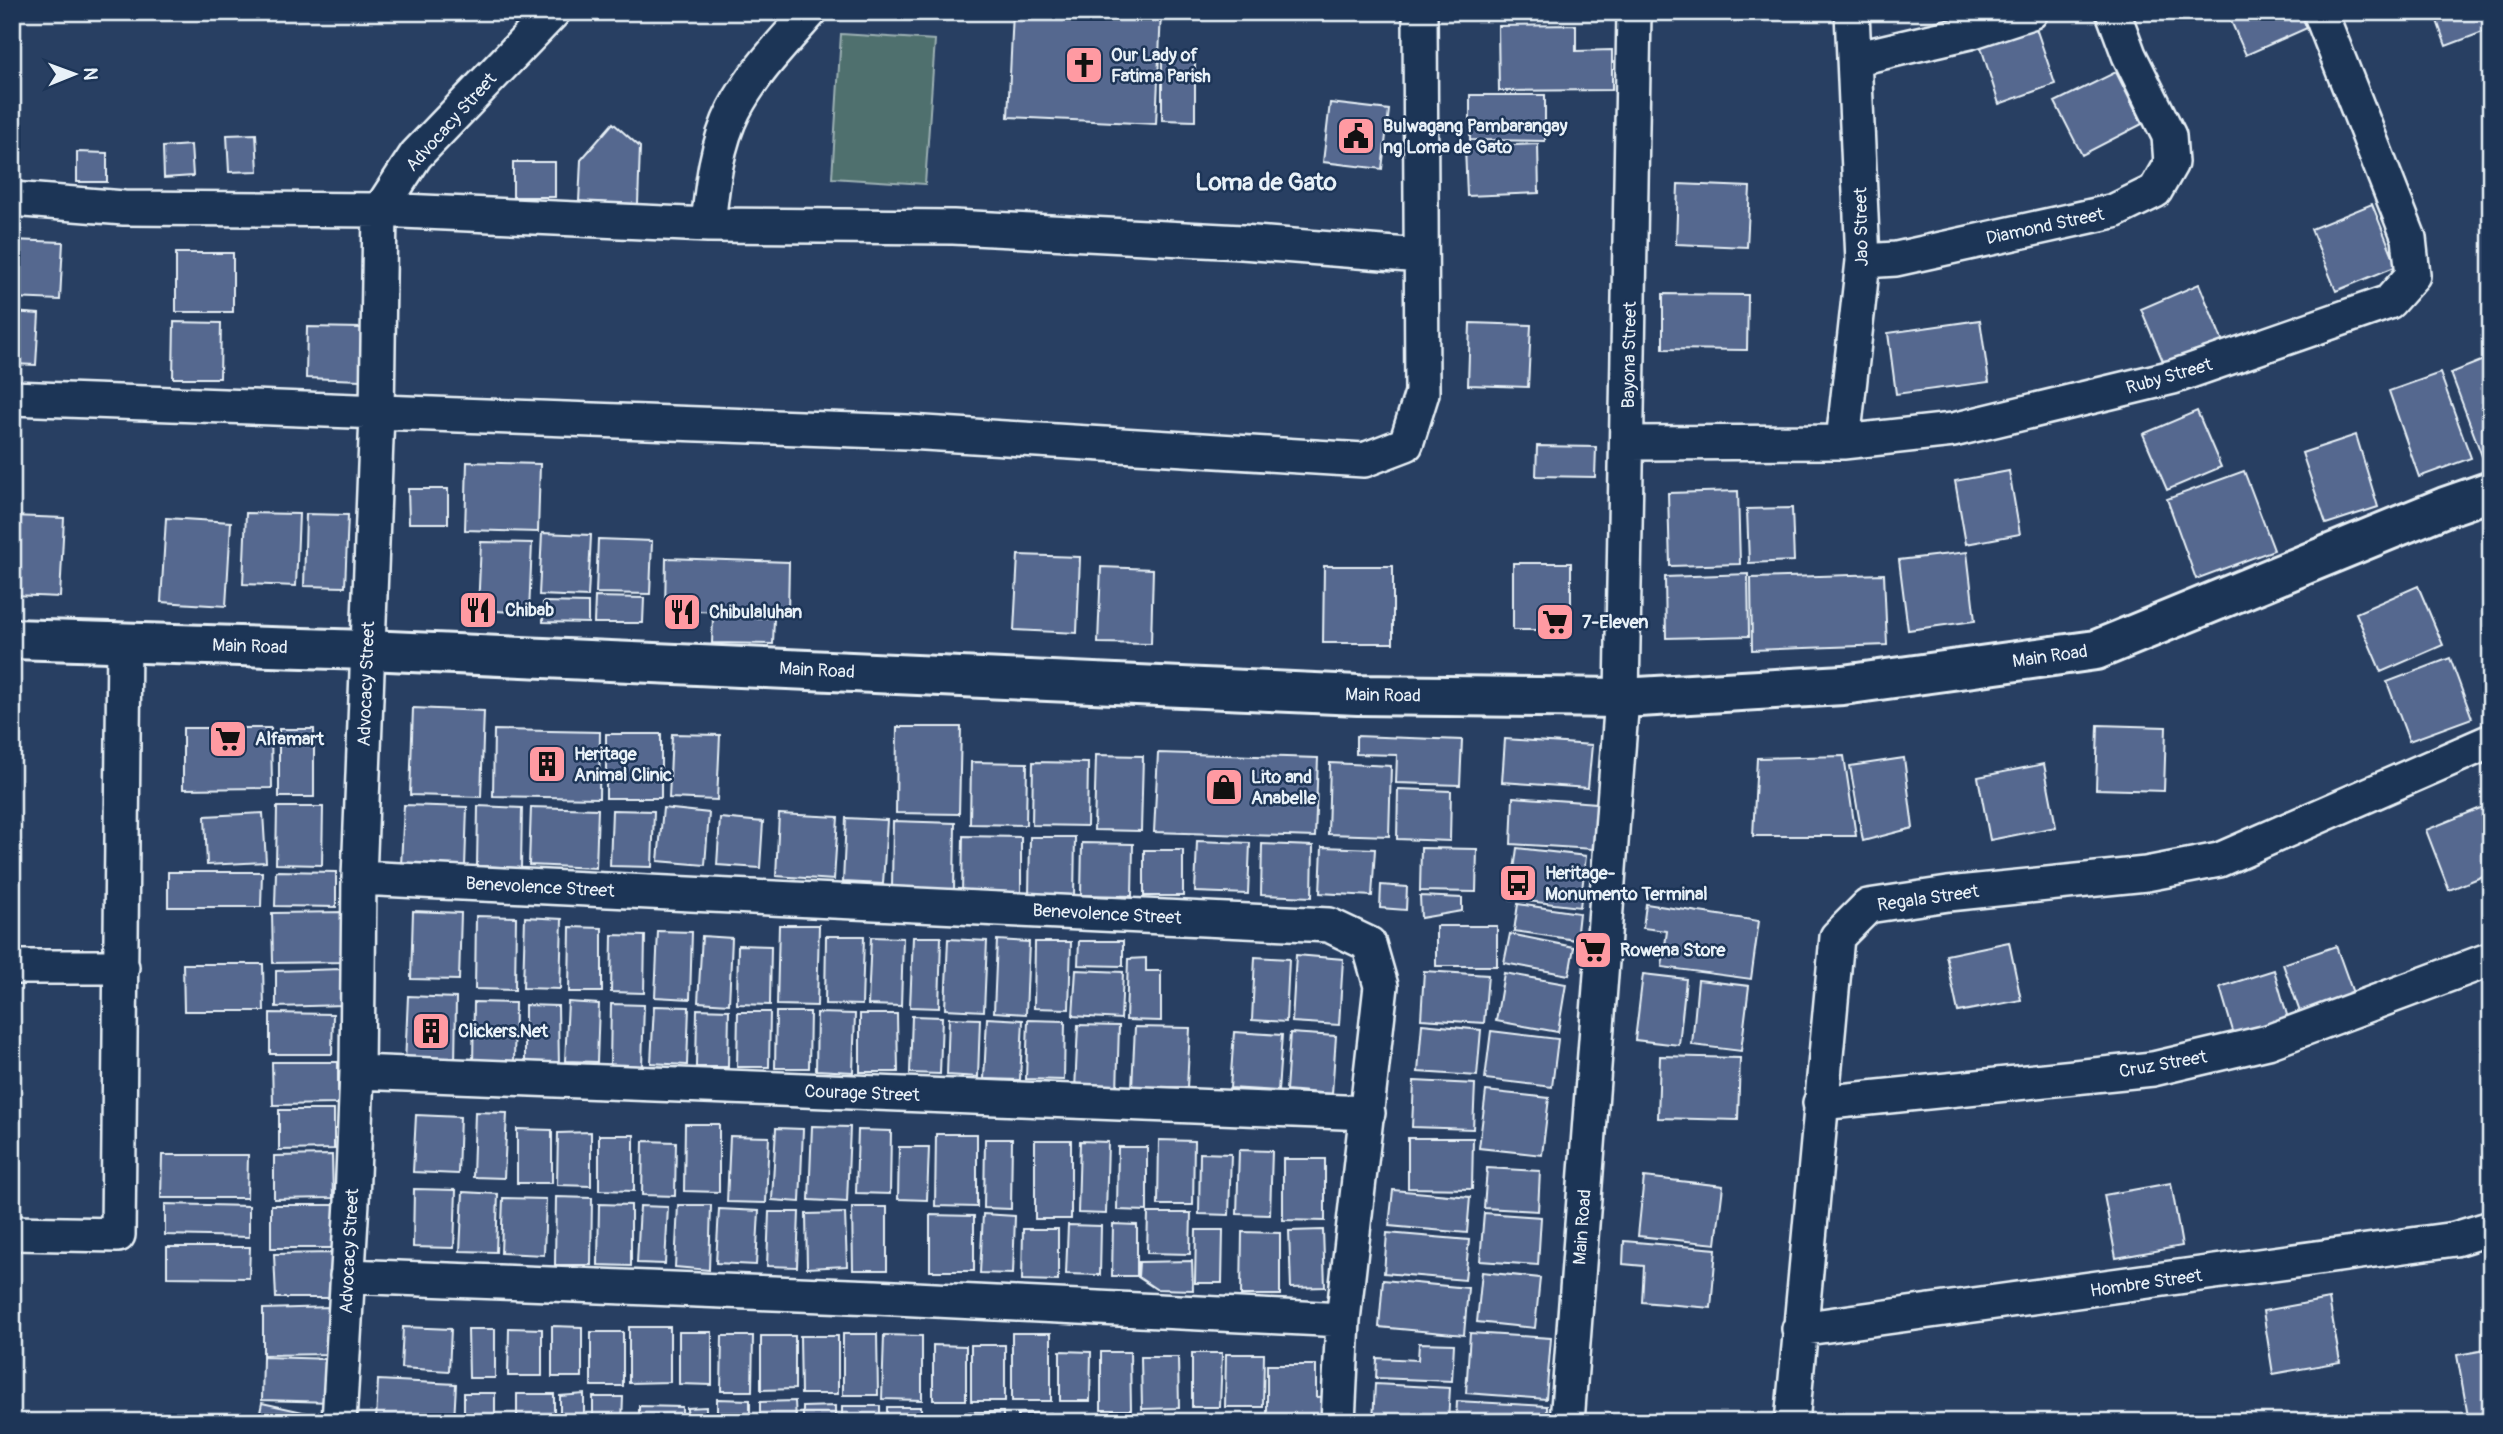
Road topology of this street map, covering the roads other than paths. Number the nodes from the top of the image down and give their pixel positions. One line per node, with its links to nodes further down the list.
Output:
1 (553, 12): 11 (street, Advocacy Street)
2 (810, 12): 12 (street)
3 (1420, 12): 13 (street)
4 (1634, 12): 18 (street, Bayona Street)
5 (1852, 12): 9 (street, Jao Street)
6 (2031, 12): 9 (street)
7 (2113, 12): 14 (street, Diamond Street)
8 (2320, 12): 17 (street, Ruby Street)
9 (1854, 59): 14 (street, Jao Street)
10 (12, 199): 11 (street)
11 (380, 210): 12 (street); 16 (street, Advocacy Street)
12 (708, 225): 13 (street)
13 (1421, 256): 16 (street)
14 (1863, 261): 17 (street, Jao Street)
15 (12, 398): 16 (street)
16 (377, 414): 22 (street, Advocacy Street)
17 (1843, 442): 18 (street, Ruby Street)
18 (1628, 443): 23 (street, Bayona Street)
19 (2491, 491): 23 (main road, Main Road)
20 (12, 639): 21 (main road, Main Road)
21 (124, 641): 22 (main road, Main Road); 28 (street)
22 (367, 650): 23 (main road, Main Road); 25 (street, Advocacy Street)
23 (1622, 698): 39 (street, Main Road)
24 (2491, 741): 30 (street, Regala Street)
25 (359, 878): 29 (street, Advocacy Street); 31 (street, Benevolence Street)
26 (2491, 959): 30 (street, Cruz Street)
27 (12, 967): 28 (street)
28 (122, 967): 33 (street)
29 (357, 1072): 31 (street, Courage Street); 34 (street, Advocacy Street)
30 (1820, 1103): 36 (street, Regala Street)
31 (1368, 1113): 35 (street, Benevolence Street)
32 (2491, 1228): 36 (street, Hombre Street)
33 (12, 1233)
34 (347, 1276): 35 (street); 37 (street, Advocacy Street)
35 (1343, 1320): 38 (street, Benevolence Street)
36 (1799, 1329): 40 (street, Regala Street)
37 (339, 1422)
38 (1338, 1422)
39 (1567, 1422)
40 (1791, 1422)

